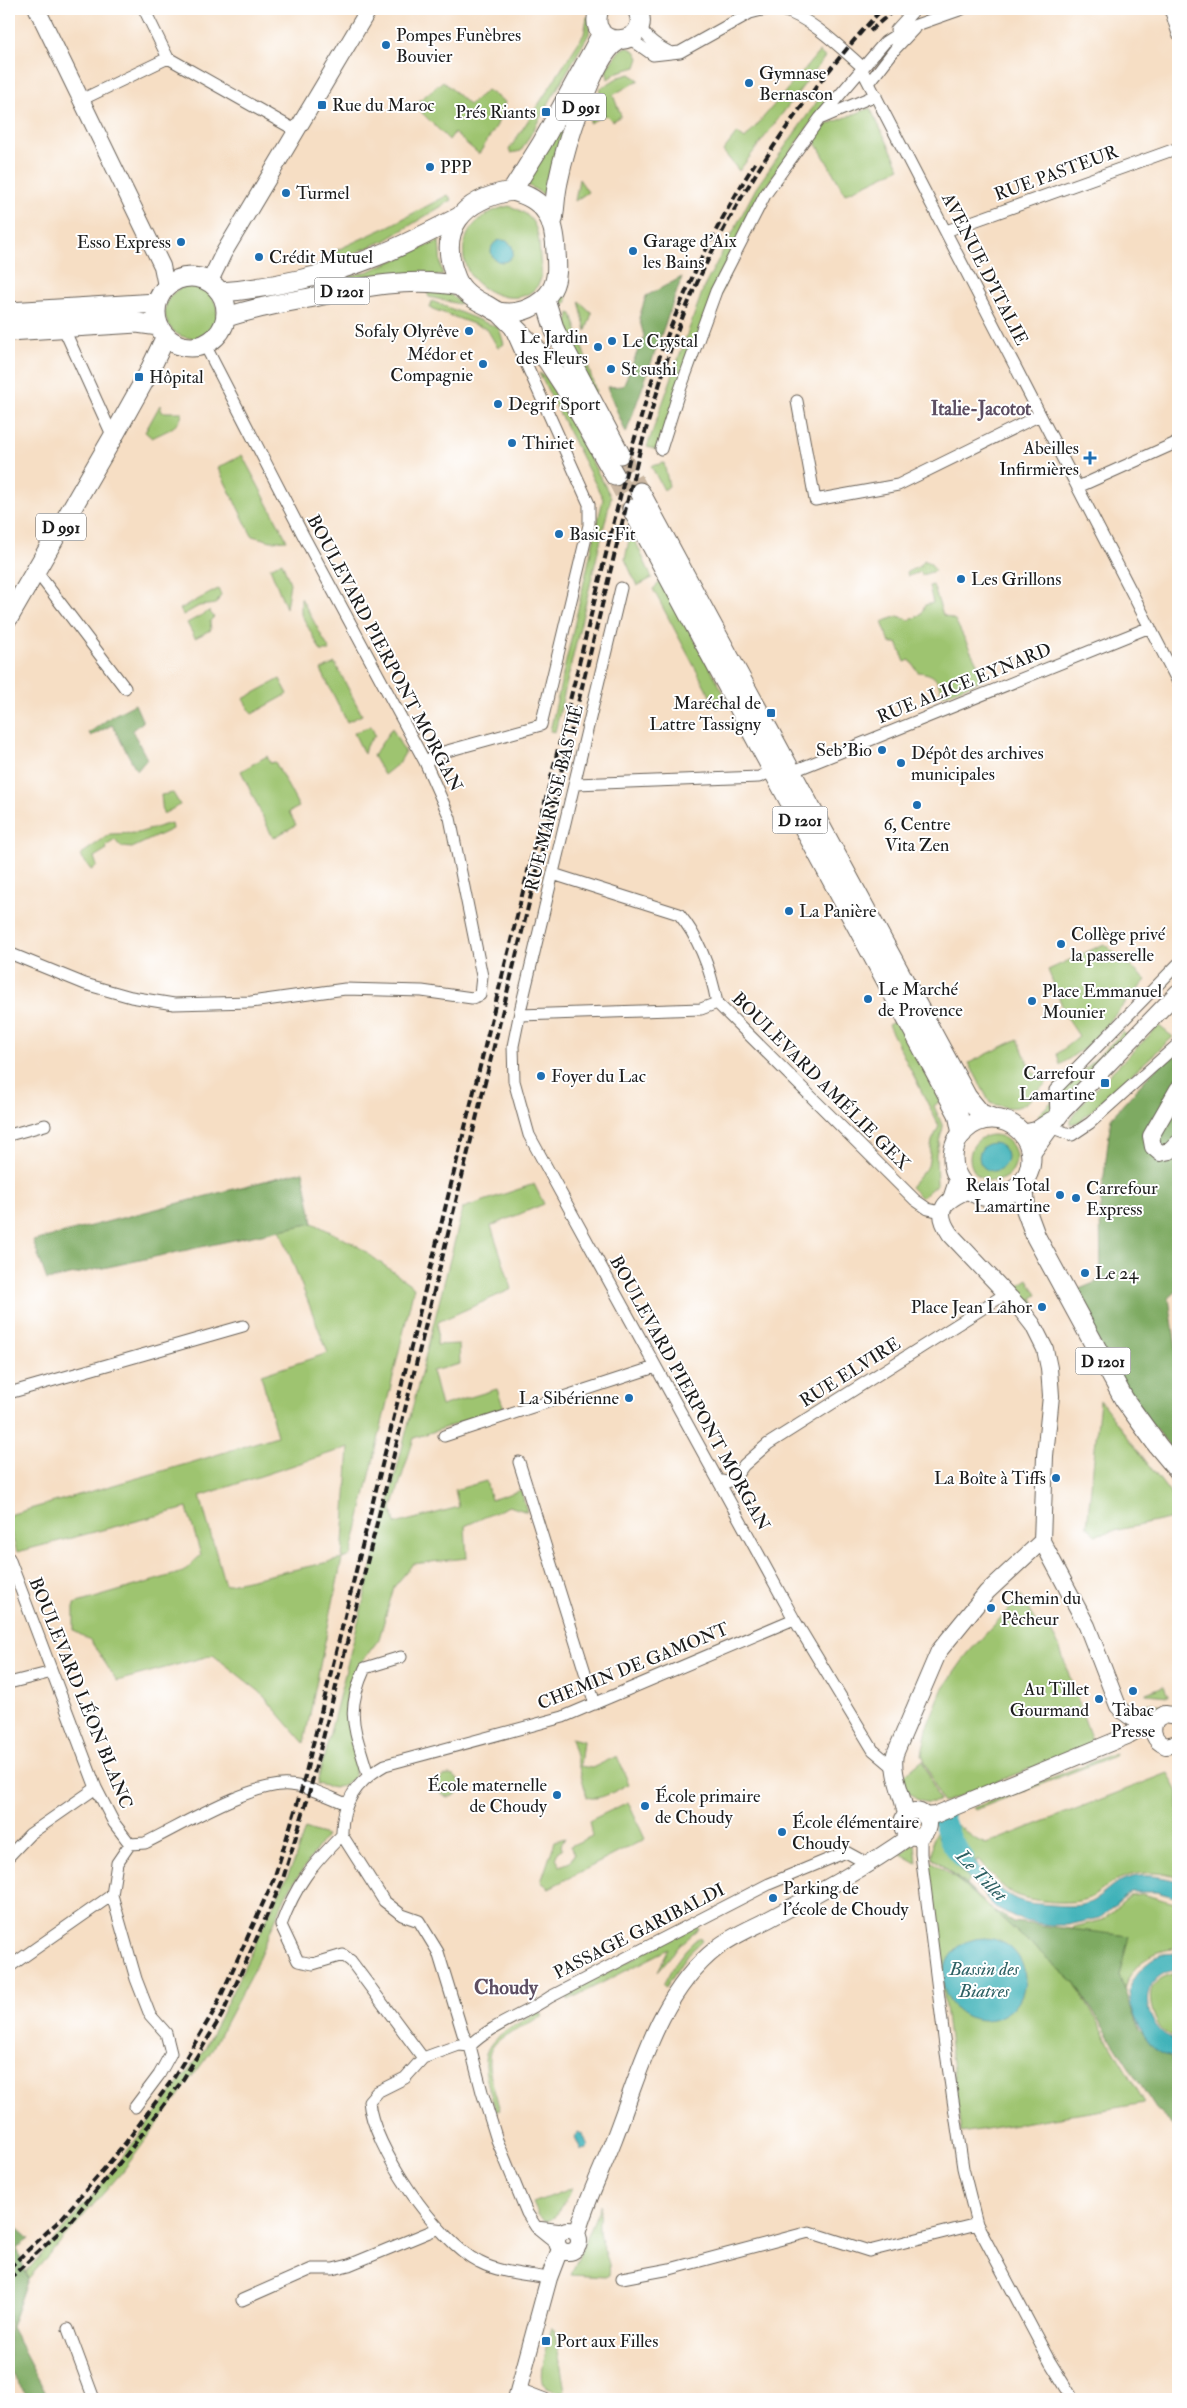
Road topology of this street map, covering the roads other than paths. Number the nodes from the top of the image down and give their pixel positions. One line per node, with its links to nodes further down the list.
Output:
1 (37, 9): 18 (main road)
2 (144, 9): 14 (street)
3 (599, 9): 10 (main road)
4 (915, 9): 12 (street)
5 (962, 9): 9 (street)
6 (1170, 9): 11 (street)
7 (366, 10): 20 (main road)
8 (634, 22): 10 (main road); 13 (street); 13 (street, AVENUE D'ITALIE); 23 (main road, D 991)
9 (921, 22): 12 (street); 16 (street)
10 (600, 30): 22 (main road, D 991)
11 (1178, 34)
12 (891, 36): 15 (street)
13 (673, 54): 15 (street, AVENUE D'ITALIE)
14 (168, 58): 18 (street); 20 (street)
15 (862, 70): 16 (street, AVENUE D'ITALIE); 19 (street)
16 (870, 84): 17 (street, AVENUE D'ITALIE)
17 (876, 95): 19 (street); 25 (street, AVENUE D'ITALIE)
18 (81, 100): 30 (main road)
19 (820, 118): 41 (street)
20 (297, 131): 27 (main road)
21 (1178, 148): 25 (street, RUE PASTEUR)
22 (512, 191): 23 (main road); 24 (main road)
23 (553, 220): 28 (main road)
24 (456, 221): 26 (main road); 27 (main road); 27 (main road, D 1201)
25 (946, 231): 38 (street, AVENUE D'ITALIE)
26 (457, 282): 31 (main road); 32 (main road, D 1201)
27 (214, 287): 30 (main road); 32 (main road)
28 (544, 299): 31 (main road); 42 (main road)
29 (9, 312): 30 (main road)
30 (166, 314): 33 (main road); 34 (main road); 36 (main road); 39 (main road, D 991)
31 (503, 316): 43 (main road); 53 (street)
32 (227, 317): 36 (main road)
33 (9, 326)
34 (63, 327): 35 (main road); 39 (street)
35 (9, 331)
36 (205, 345): 53 (street, BOULEVARD PIERPONT MORGAN)
37 (798, 401): 38 (street)
38 (1040, 415): 44 (street, AVENUE D'ITALIE)
39 (113, 437): 47 (main road, D 991)
40 (1178, 442): 44 (street)
41 (661, 449)
42 (620, 454)
43 (615, 476)
44 (1078, 487): 50 (street, AVENUE D'ITALIE)
45 (640, 492): 54 (main road, D 1201)
46 (632, 509): 54 (main road, D 1201)
47 (36, 571): 49 (main road, D 991); 52 (street)
48 (621, 588): 55 (street, RUE MARYSE BASTIÉ)
49 (9, 617)
50 (1150, 626): 51 (street, AVENUE D'ITALIE); 54 (street, RUE ALICE EYNARD)
51 (1178, 682)
52 (125, 688)
53 (425, 762): 57 (street, BOULEVARD PIERPONT MORGAN)
54 (782, 771): 55 (street, RUE ALICE EYNARD); 64 (main road, D 1201); 68 (main road, D 1201)
55 (576, 784): 56 (street, RUE MARYSE BASTIÉ)
56 (553, 874): 60 (street, BOULEVARD AMÉLIE GEX); 61 (street, RUE MARYSE BASTIÉ)
57 (9, 953)
58 (1178, 964): 65 (street)
59 (1178, 992): 65 (main road)
60 (717, 1003): 61 (street); 75 (street, BOULEVARD AMÉLIE GEX)
61 (520, 1015): 79 (street, BOULEVARD PIERPONT MORGAN)
62 (1178, 1044): 65 (street)
63 (1178, 1089): 70 (main road)
64 (995, 1119): 67 (main road); 68 (main road)
65 (1053, 1123): 67 (main road); 71 (main road)
66 (45, 1125): 69 (street)
67 (1022, 1133): 71 (main road)
68 (962, 1134): 73 (main road)
69 (9, 1135)
70 (1178, 1144)
71 (1031, 1155): 72 (main road)
72 (1023, 1183): 74 (main road); 76 (main road, D 1201)
73 (963, 1184): 74 (main road); 75 (main road)
74 (998, 1197): 76 (main road, D 1201)
75 (946, 1206): 77 (main road)
76 (1036, 1236): 83 (main road, D 1201)
77 (1007, 1293): 84 (street, RUE ELVIRE); 85 (main road)
78 (243, 1326): 80 (street)
79 (655, 1367): 81 (street); 84 (street, BOULEVARD PIERPONT MORGAN)
80 (9, 1393)
81 (444, 1436)
82 (519, 1462): 91 (street)
83 (1178, 1470)
84 (718, 1480): 87 (street, BOULEVARD PIERPONT MORGAN)
85 (1042, 1541): 93 (main road); 97 (main road)
86 (9, 1558): 89 (street, BOULEVARD LÉON BLANC)
87 (794, 1619): 91 (street, CHEMIN DE GAMONT); 97 (street, BOULEVARD PIERPONT MORGAN)
88 (401, 1657): 98 (street)
89 (52, 1672): 90 (street); 99 (street, BOULEVARD LÉON BLANC)
90 (9, 1683)
91 (595, 1704): 98 (street, CHEMIN DE GAMONT)
92 (1177, 1714): 93 (main road)
93 (1152, 1722): 94 (main road); 95 (main road)
94 (1127, 1736): 95 (main road); 101 (main road)
95 (1157, 1741): 96 (main road)
96 (1177, 1746)
97 (894, 1763): 101 (main road)
98 (368, 1775): 100 (street, CHEMIN DE GAMONT)
99 (96, 1788): 103 (street, BOULEVARD LÉON BLANC); 104 (street)
100 (347, 1804): 102 (street, CHEMIN DE GAMONT); 103 (street)
101 (918, 1823): 105 (main road); 106 (main road); 112 (street)
102 (342, 1834): 109 (street); 110 (street)
103 (130, 1844): 107 (street)
104 (9, 1856)
105 (868, 1864): 106 (main road); 109 (street, PASSAGE GARIBALDI)
106 (836, 1883): 114 (main road)
107 (112, 1895): 108 (street); 111 (street)
108 (9, 1967)
109 (470, 2046): 110 (street); 114 (street)
110 (423, 2058): 113 (street)
111 (135, 2107)
112 (977, 2224): 116 (street); 123 (street)
113 (439, 2228): 115 (street); 117 (street)
114 (565, 2240): 115 (main road); 118 (main road)
115 (549, 2278): 118 (main road)
116 (622, 2278)
117 (242, 2300)
118 (544, 2316): 120 (main road)
119 (68, 2329): 121 (street)
120 (523, 2395): 122 (street)
121 (94, 2399)
122 (545, 2399)
123 (1073, 2399)

